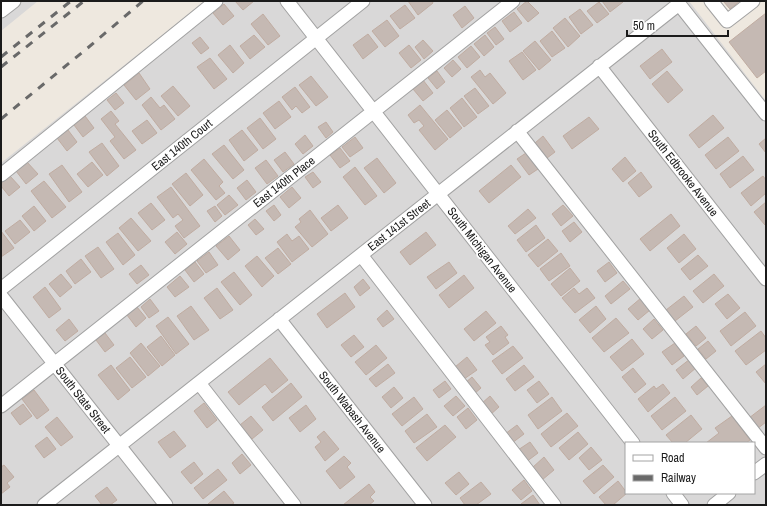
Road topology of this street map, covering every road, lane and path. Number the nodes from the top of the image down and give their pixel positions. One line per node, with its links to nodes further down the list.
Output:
1 (14, 1): 9 (street)
2 (216, 1): 16 (street)
3 (287, 1): 11 (street, South Michigan Avenue)
4 (363, 1): 11 (street, East 140th Court)
5 (513, 1): 13 (street, East 140th Place)
6 (711, 1): 10 (street)
7 (746, 1): 10 (street)
8 (753, 1): 10 (street)
9 (1, 11)
10 (726, 20)
11 (316, 38): 13 (street, South Michigan Avenue); 20 (street, East 140th Court)
12 (599, 66): 14 (street, East 141st Street); 15 (street, East 141st Street); 19 (street, South Edbrooke Avenue)
13 (373, 112): 17 (street, South Michigan Avenue); 23 (street, East 140th Place)
14 (766, 114)
15 (517, 132): 17 (street, East 141st Street); 28 (street)
16 (1, 174)
17 (438, 194): 18 (street, East 141st Street); 26 (street, South Michigan Avenue)
18 (361, 255): 22 (street, East 141st Street); 37 (street)
19 (766, 280)
20 (1, 289)
21 (1, 296): 23 (street, South State Street)
22 (279, 319): 24 (street, East 141st Street); 36 (street, South Wabash Avenue)
23 (54, 364): 25 (street, East 140th Place); 27 (street, South State Street)
24 (199, 383): 27 (street, East 141st Street); 35 (street)
25 (1, 406)
26 (632, 442)
27 (119, 446): 33 (street, East 141st Street); 34 (street, South State Street)
28 (766, 448)
29 (766, 464): 30 (street)
30 (755, 472)
31 (673, 494): 38 (street)
32 (728, 494): 39 (street)
33 (44, 505)
34 (166, 505)
35 (294, 505)
36 (425, 505)
37 (554, 505)
38 (682, 505)
39 (714, 505)

